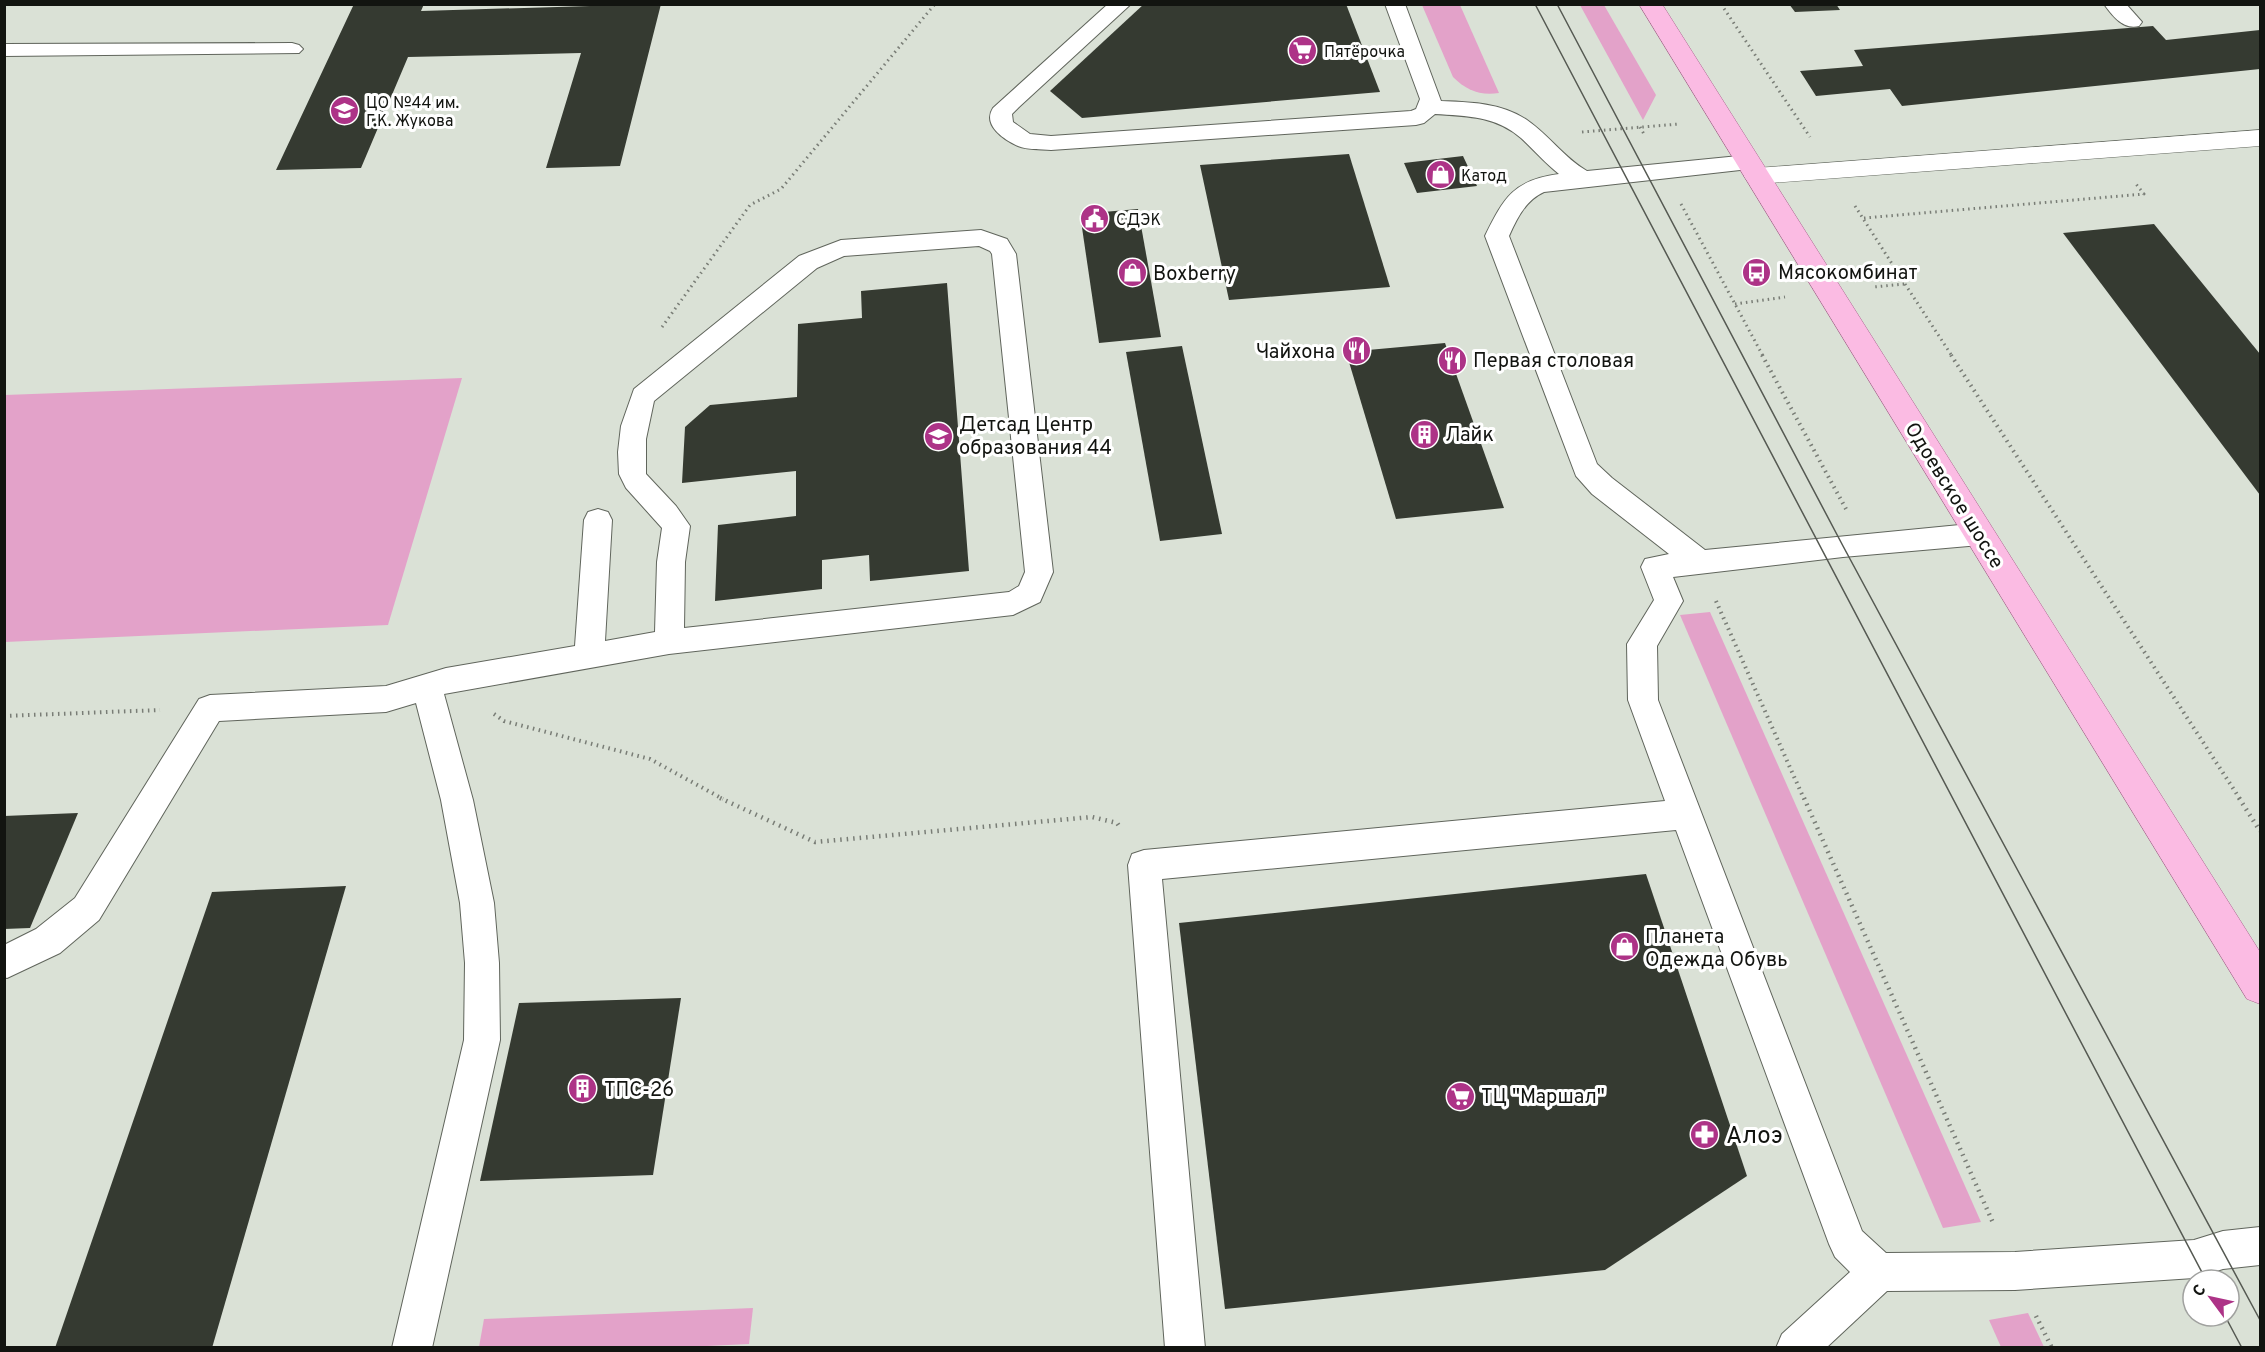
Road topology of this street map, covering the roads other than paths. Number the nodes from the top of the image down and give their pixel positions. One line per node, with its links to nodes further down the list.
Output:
1 (1121, 4): 8 (lane)
2 (1395, 4): 8 (lane)
3 (1650, 4): 10 (main road, Одоевское шоссе)
4 (2114, 4): 5 (lane)
5 (2132, 22)
6 (292, 49): 7 (lane)
7 (4, 50)
8 (1429, 107): 11 (lane)
9 (2260, 138): 10 (street)
10 (1753, 169): 11 (lane); 13 (main road, Одоевское шоссе)
11 (1582, 178): 14 (lane)
12 (598, 520): 16 (lane)
13 (1980, 534): 14 (lane); 20 (main road, Одоевское шоссе)
14 (1699, 561): 18 (lane)
15 (669, 642): 15 (lane); 16 (lane)
16 (589, 657): 17 (lane)
17 (436, 684): 19 (lane); 23 (lane)
18 (1687, 814): 22 (lane); 24 (lane)
19 (5, 963)
20 (2260, 986)
21 (2260, 1246): 22 (lane)
22 (1879, 1272): 25 (lane)
23 (412, 1347)
24 (1185, 1347)
25 (1796, 1347)

